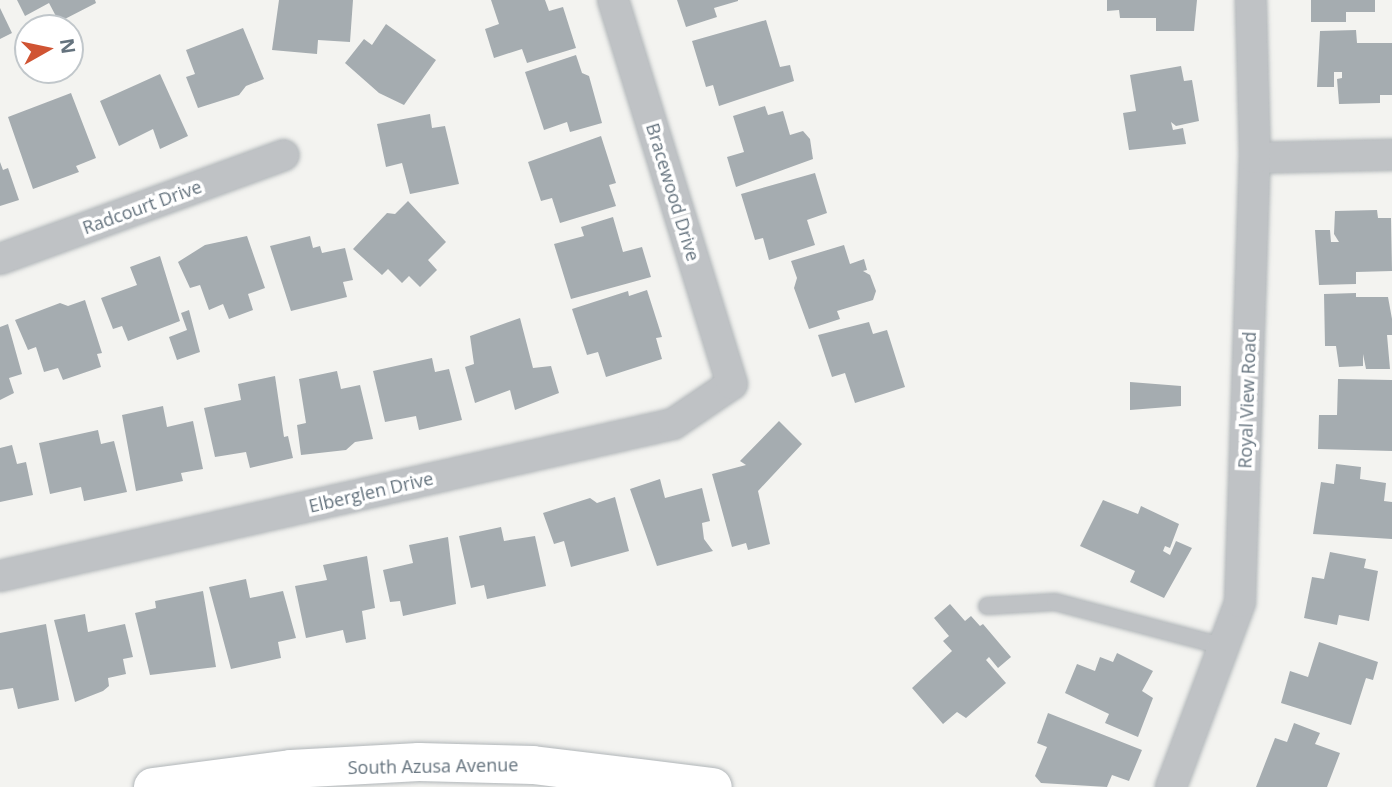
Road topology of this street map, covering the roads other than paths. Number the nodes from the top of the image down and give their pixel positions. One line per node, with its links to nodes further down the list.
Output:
1 (613, 0): 7 (street, Bracewood Drive)
2 (1251, 0): 5 (street, Royal View Road)
3 (284, 155): 6 (street, Radcourt Drive)
4 (1392, 155): 5 (street)
5 (1255, 158): 10 (street, Royal View Road)
6 (0, 259)
7 (732, 384): 8 (street, Elberglen Drive)
8 (0, 576)
9 (987, 606): 10 (lane)
10 (1223, 646): 13 (street, Royal View Road)
11 (153, 787): 12 (street, South Azusa Avenue)
12 (713, 787)
13 (1171, 787)

